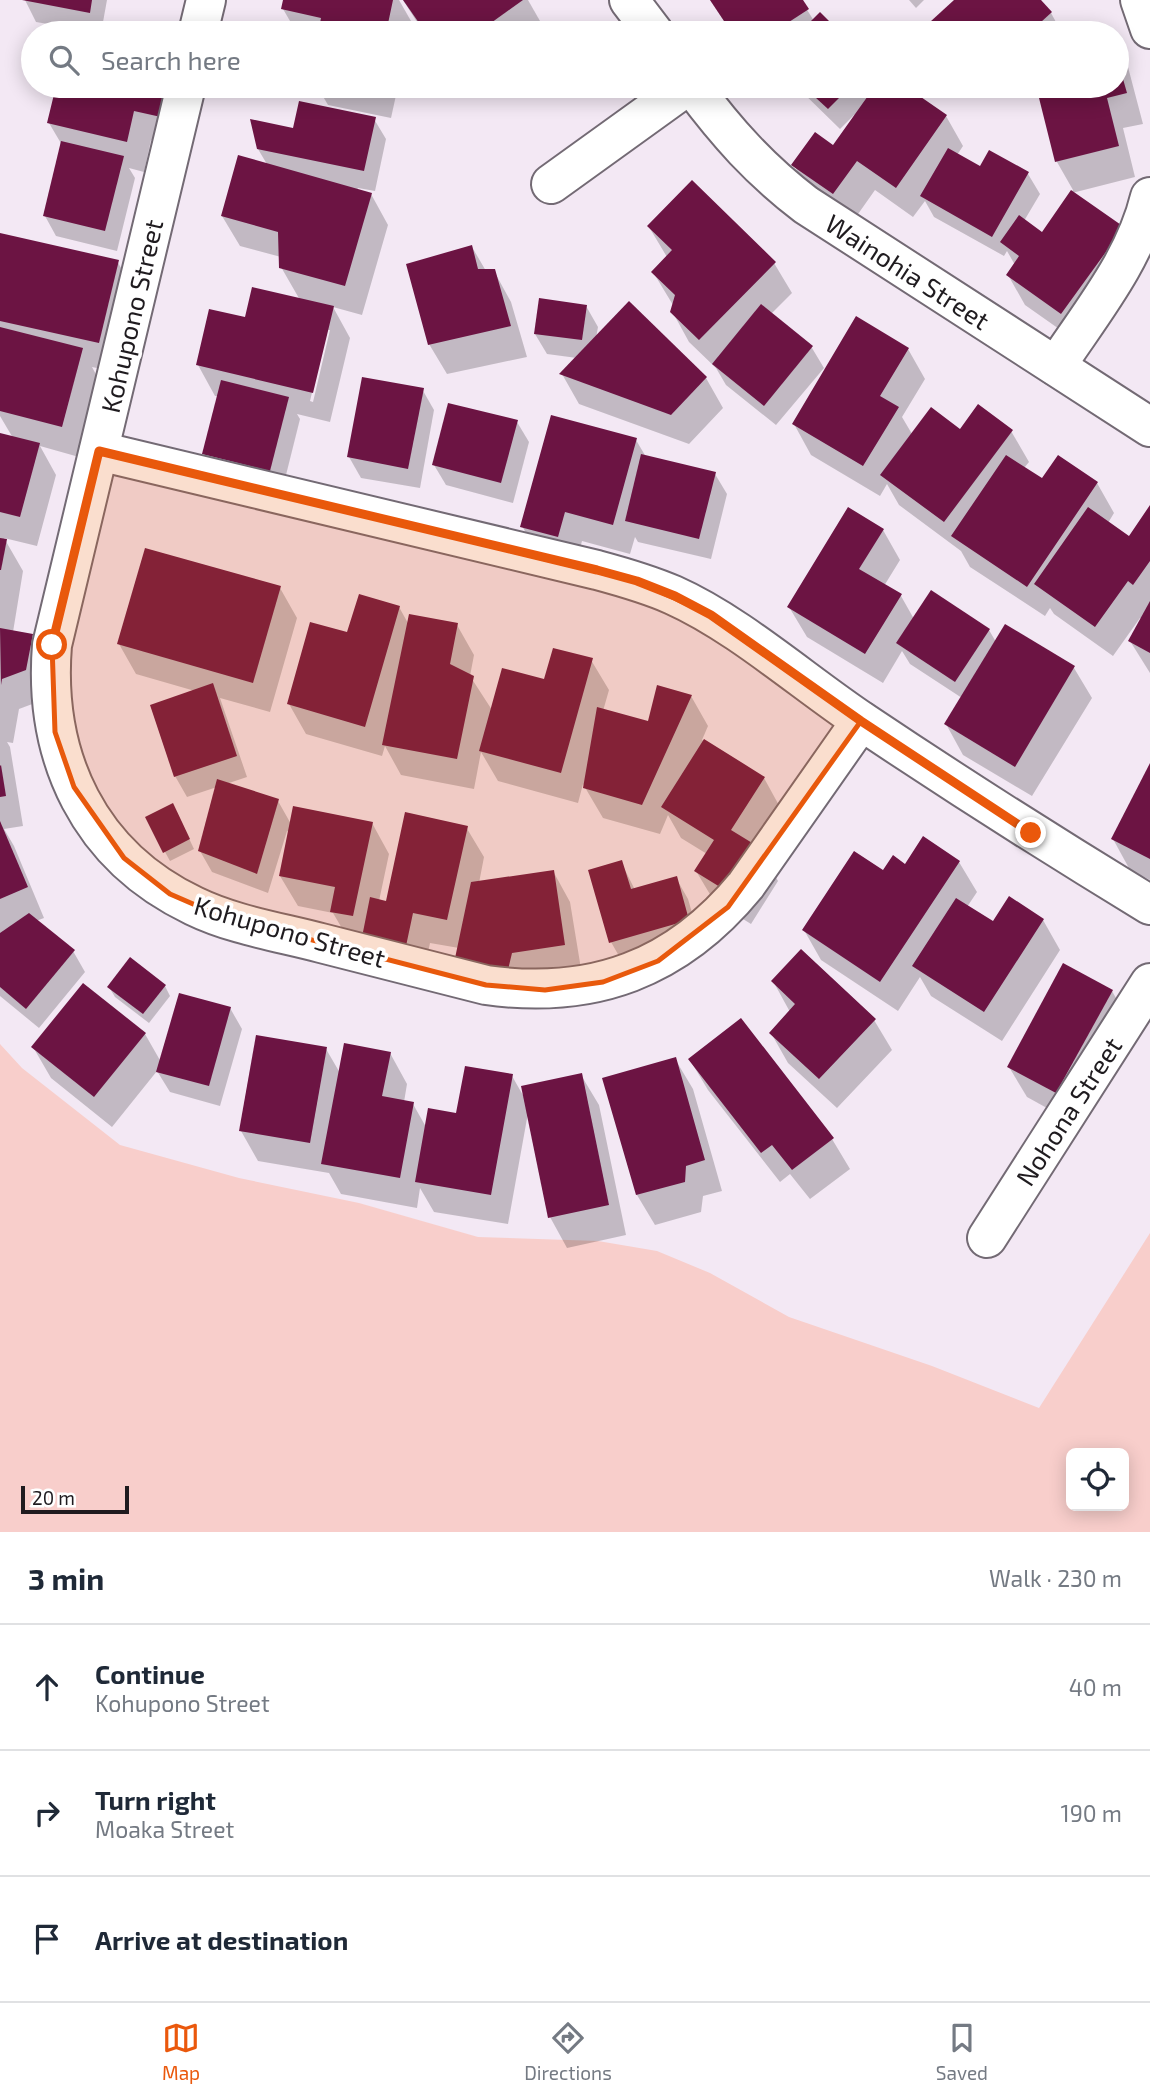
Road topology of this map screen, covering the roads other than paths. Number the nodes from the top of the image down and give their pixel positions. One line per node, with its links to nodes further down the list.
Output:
1 (206, 0): 4 (street)
2 (629, 0): 5 (street)
3 (1140, 0): 6 (street)
4 (201, 21)
5 (645, 21)
6 (1150, 29)
7 (183, 98): 14 (street, Kohupono Street)
8 (673, 98): 10 (street, Wainohia Street)
9 (700, 98): 12 (street, Wainohia Street)
10 (551, 184)
11 (1150, 197): 12 (street)
12 (1056, 366): 13 (street, Wainohia Street)
13 (1150, 427)
14 (99, 451): 15 (street); 15 (street, Kohupono Street)
15 (861, 721): 16 (street)
16 (1150, 905)
17 (1150, 983): 18 (street, Nohona Street)
18 (987, 1238)

